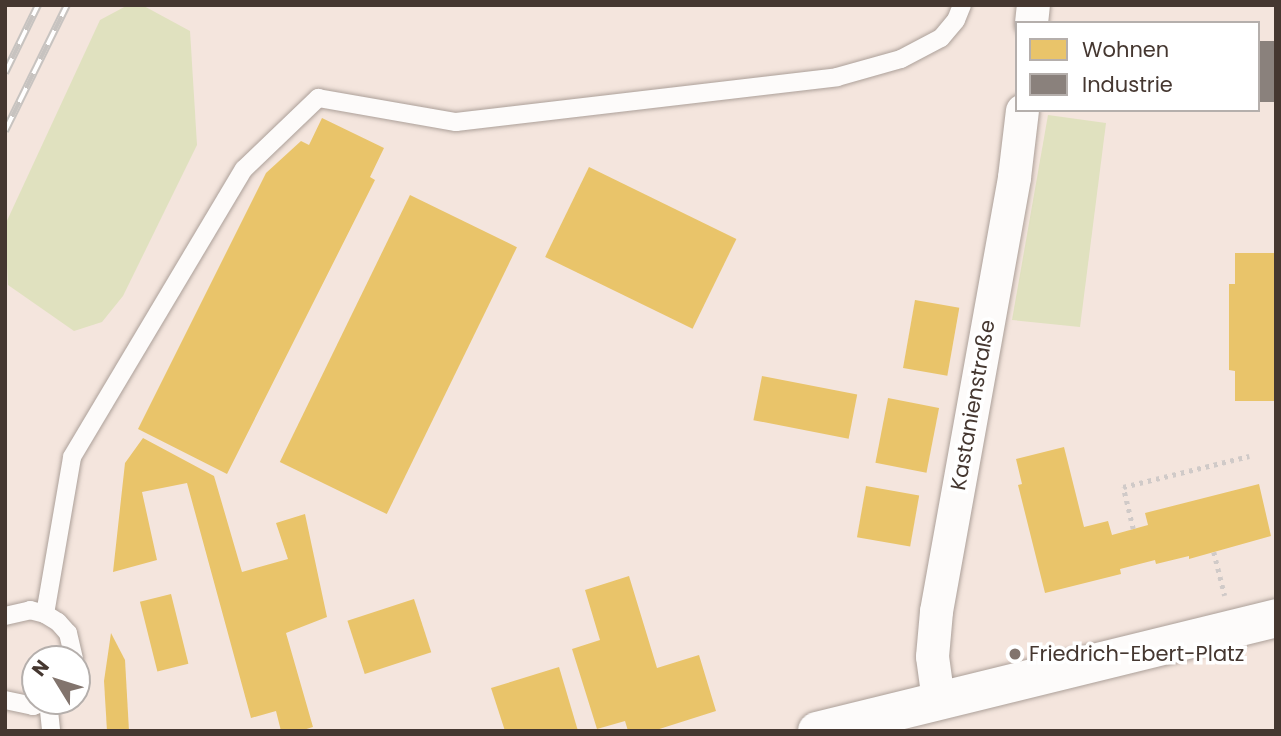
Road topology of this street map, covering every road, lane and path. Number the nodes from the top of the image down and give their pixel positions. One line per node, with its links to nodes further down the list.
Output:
1 (962, 5): 6 (lane)
2 (1022, 112): 11 (street, Kastanienstraße)
3 (1249, 456): 4 (path)
4 (1133, 530)
5 (1214, 552): 9 (path)
6 (45, 614): 7 (lane); 10 (lane)
7 (5, 616)
8 (1276, 618): 9 (main road)
9 (1233, 628): 11 (main road)
10 (71, 645)
11 (925, 712): 12 (main road)
12 (817, 731)

